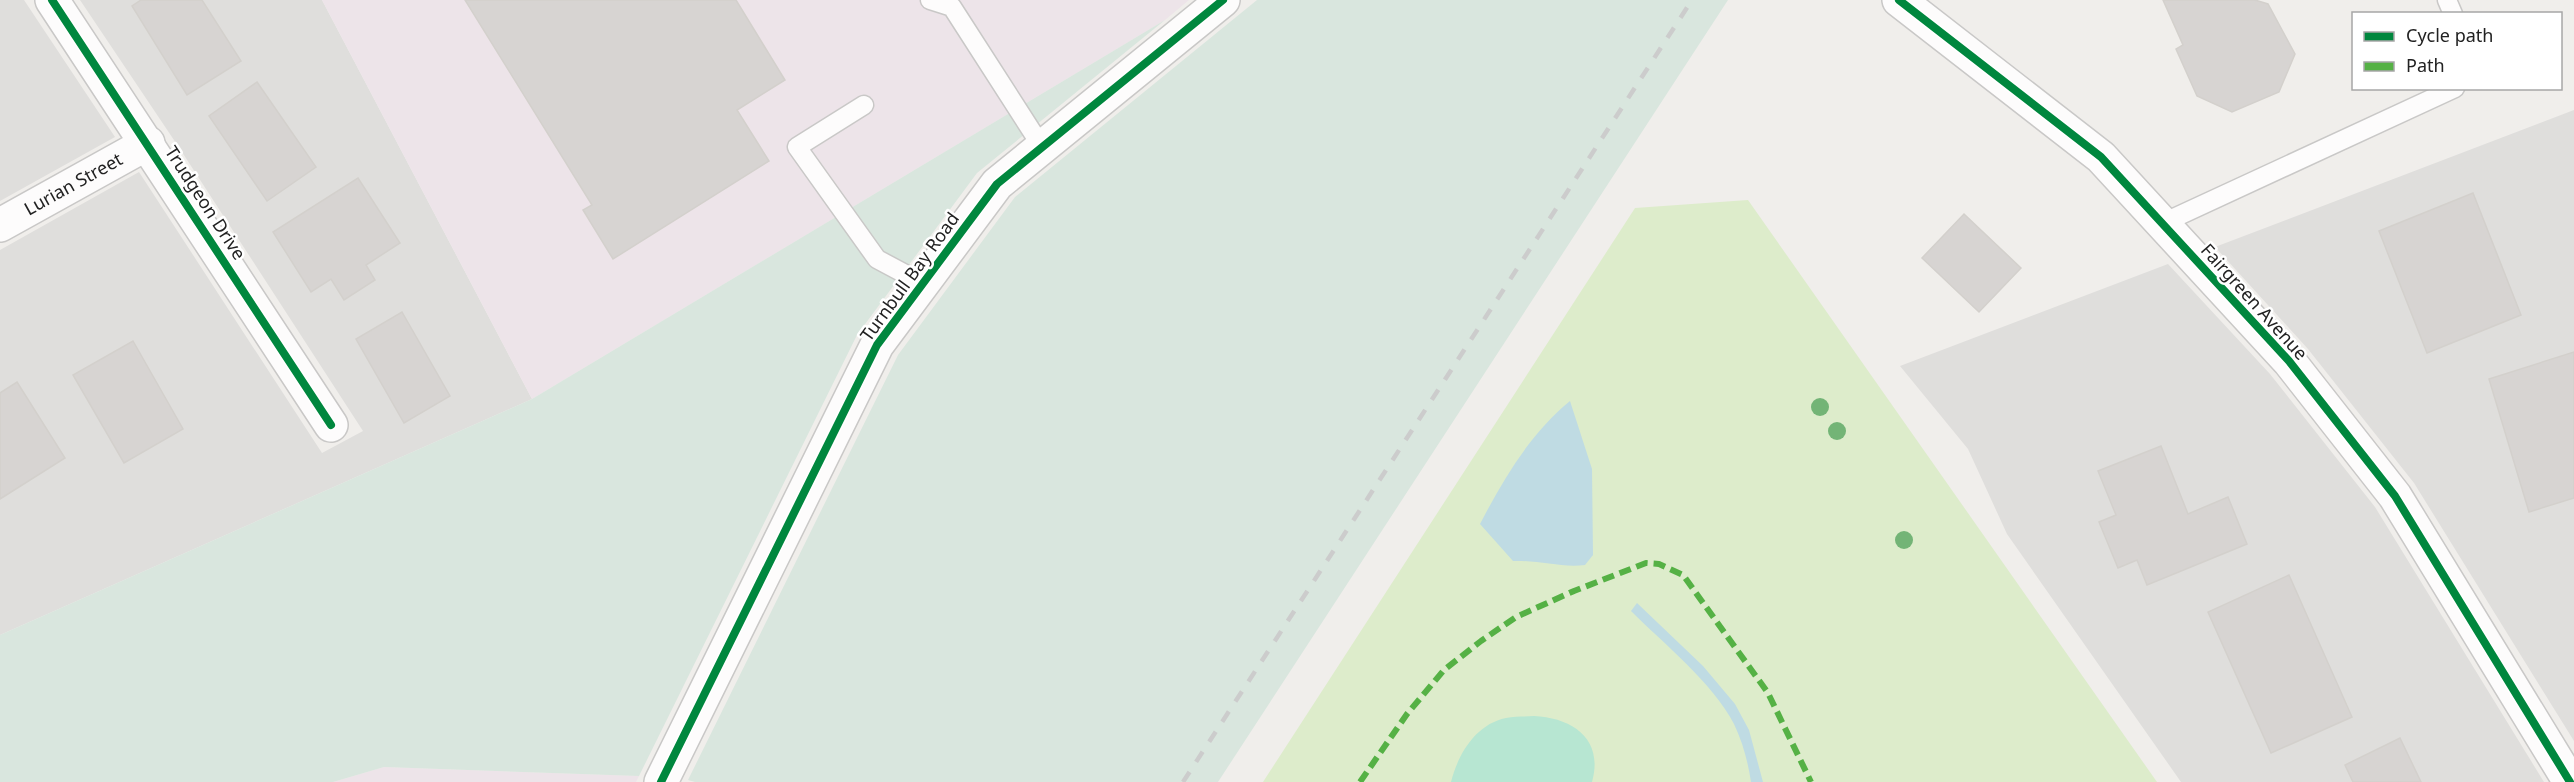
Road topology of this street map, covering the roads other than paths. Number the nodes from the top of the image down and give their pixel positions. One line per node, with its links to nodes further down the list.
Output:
1 (52, 0): 7 (street, Trudgeon Drive)
2 (930, 0): 8 (lane)
3 (1223, 0): 8 (street, Turnbull Bay Road)
4 (1899, 0): 9 (street, Fairgreen Avenue)
5 (2451, 90): 9 (lane)
6 (864, 105): 11 (lane)
7 (148, 143): 10 (street, Lurian Street); 12 (street, Trudgeon Drive)
8 (1042, 147): 11 (street, Turnbull Bay Road)
9 (2163, 224): 14 (street, Fairgreen Avenue)
10 (0, 225)
11 (922, 283): 13 (street, Turnbull Bay Road)
12 (331, 424)
13 (661, 782)
14 (2570, 782)

